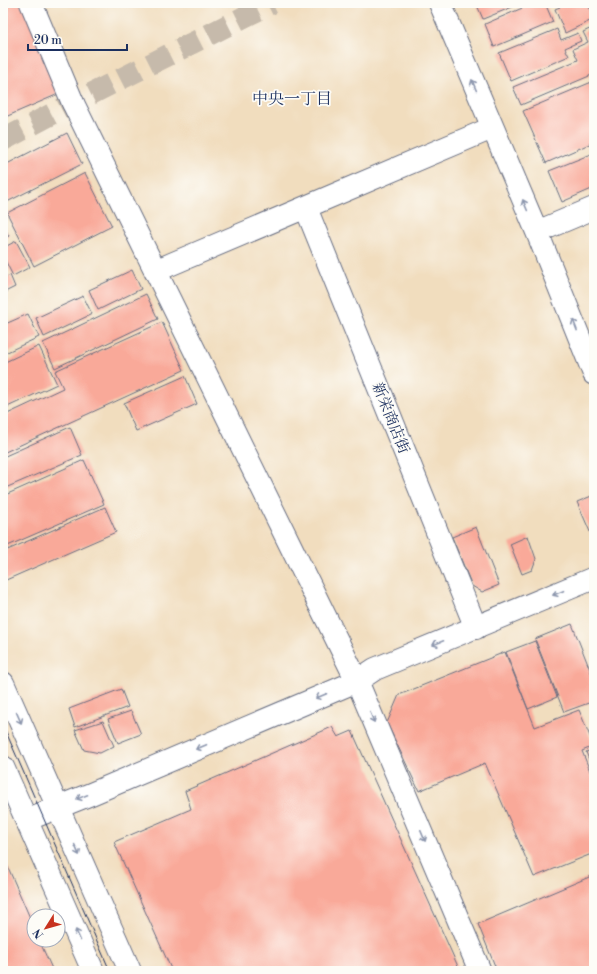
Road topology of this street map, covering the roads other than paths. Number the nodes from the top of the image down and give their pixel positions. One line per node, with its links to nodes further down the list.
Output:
1 (31, 3): 7 (street)
2 (440, 3): 3 (street, one-way to 2)
3 (492, 128): 4 (street); 6 (street, one-way to 3)
4 (306, 208): 7 (street); 10 (street, 新栄商店街)
5 (594, 208): 6 (street)
6 (537, 232): 8 (street, one-way to 6)
7 (155, 271): 11 (street)
8 (594, 374)
9 (594, 578): 10 (street, one-way to 10)
10 (476, 628): 11 (street, one-way to 11)
11 (357, 681): 14 (street, one-way to 14); 18 (street, one-way to 18)
12 (3, 683): 14 (street, one-way to 14)
13 (3, 767): 15 (street)
14 (57, 807): 15 (street); 17 (street, one-way to 17)
15 (26, 820): 16 (street, one-way to 15)
16 (93, 971)
17 (130, 971)
18 (480, 971)

